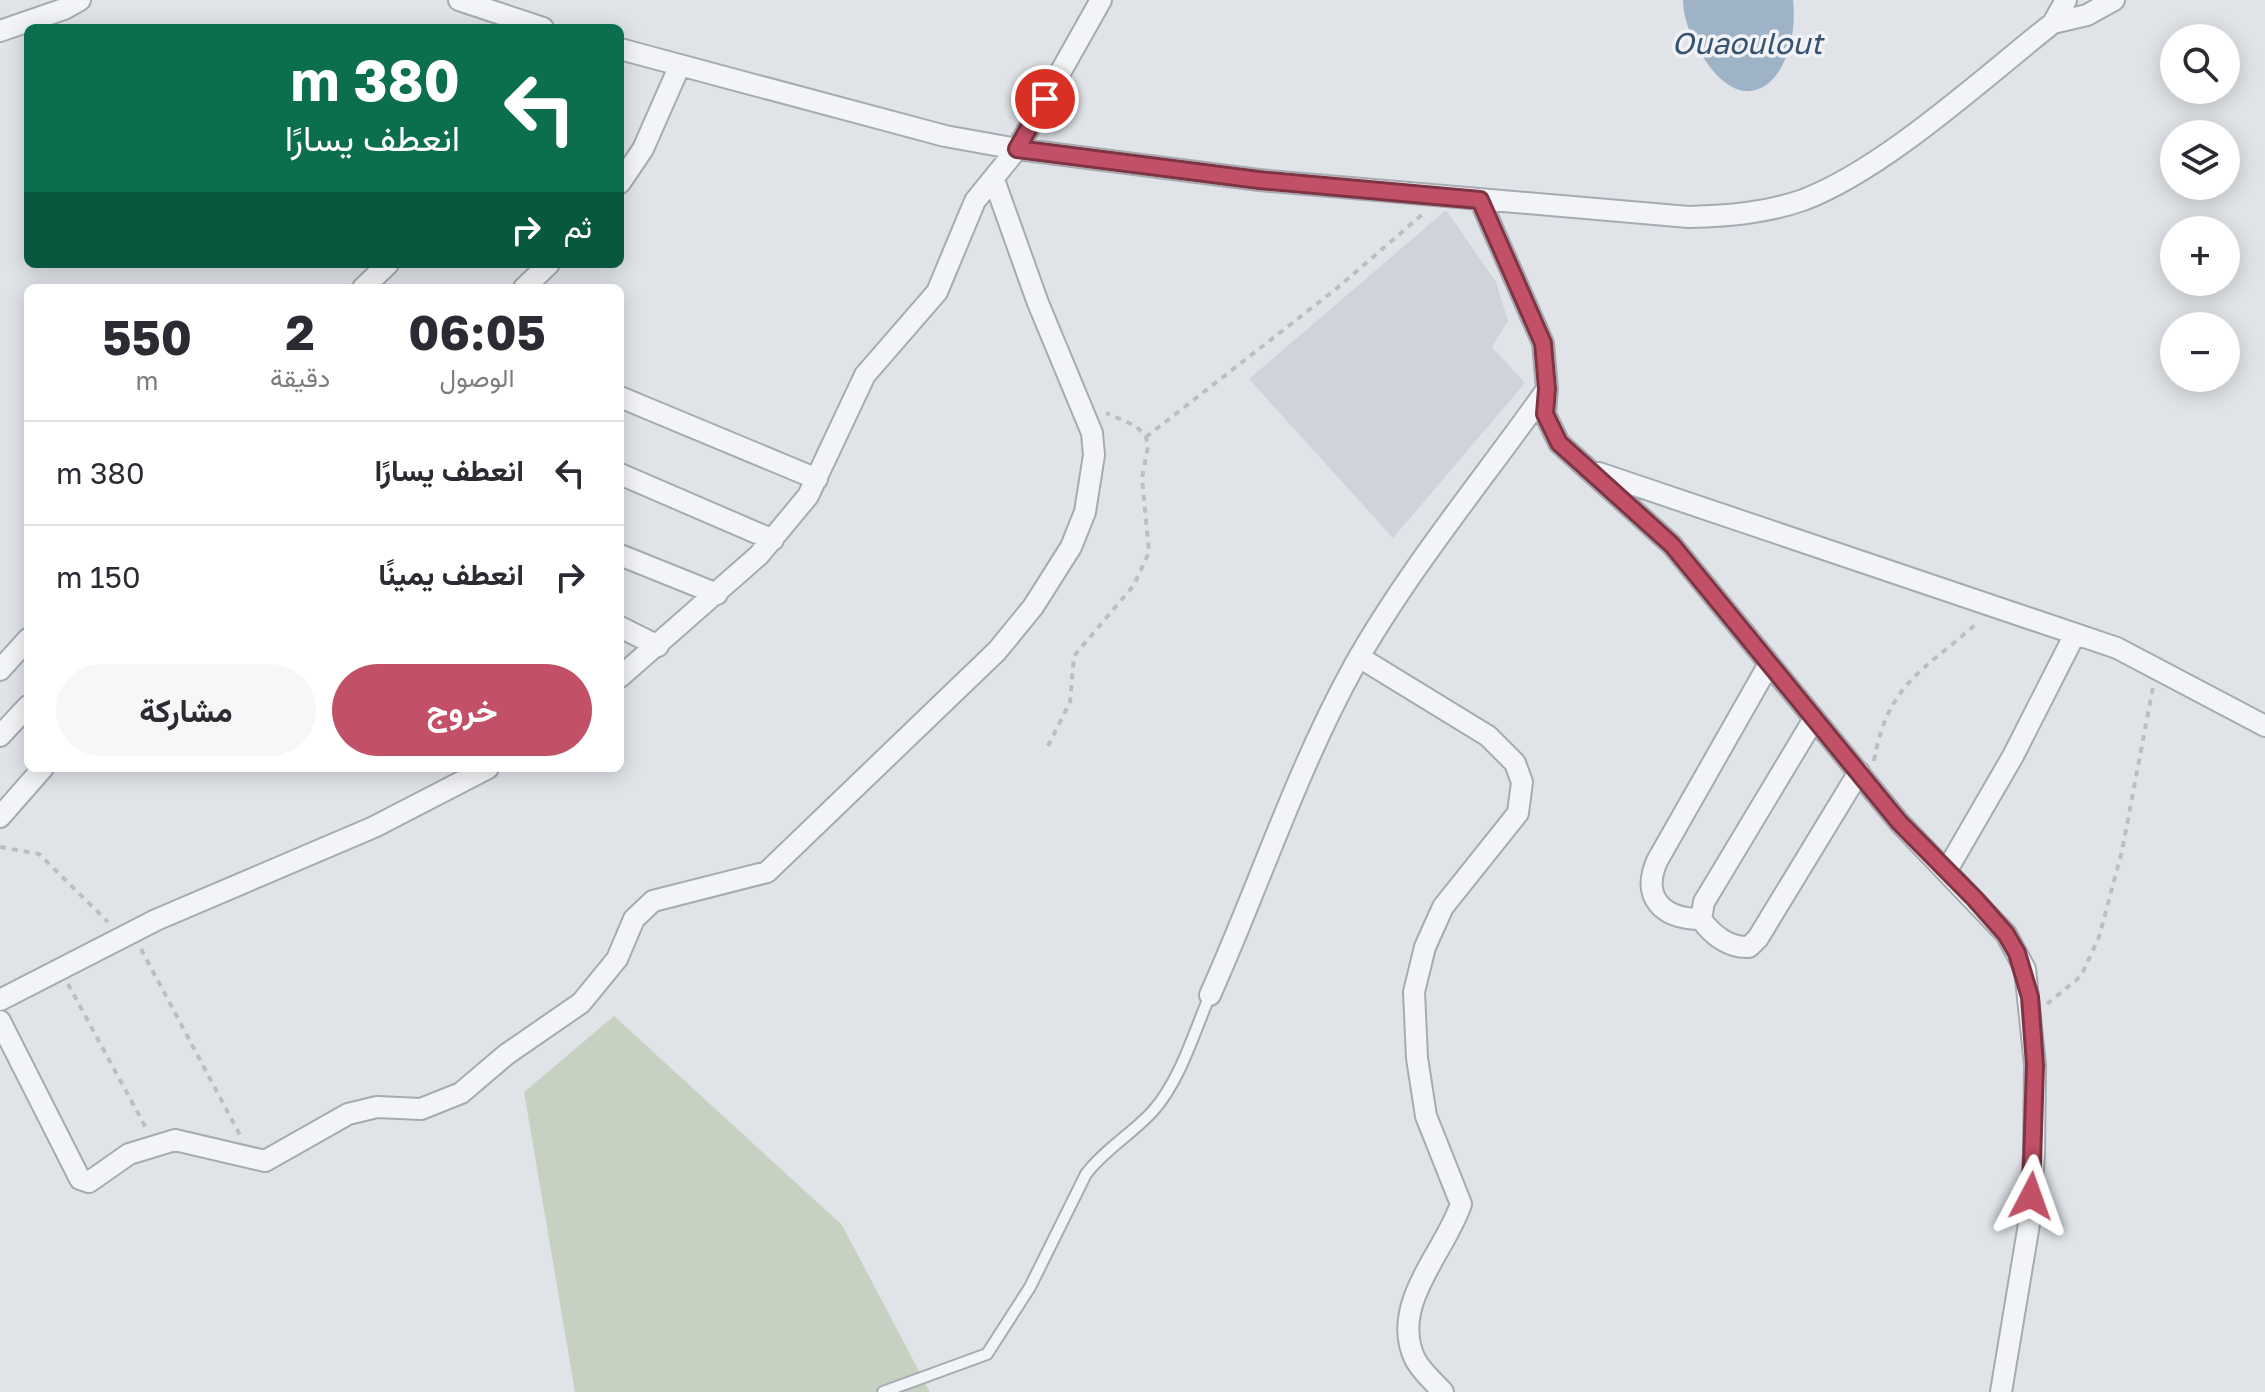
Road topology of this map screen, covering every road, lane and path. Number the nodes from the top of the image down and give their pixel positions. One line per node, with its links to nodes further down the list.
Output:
1 (80, 0): 9 (street)
2 (459, 0): 8 (street)
3 (1101, 0): 12 (street)
4 (2047, 0): 7 (street)
5 (2066, 0): 7 (street)
6 (2114, 0): 7 (street)
7 (2053, 23): 16 (street)
8 (531, 24)
9 (0, 31)
10 (624, 50): 11 (street)
11 (680, 65): 12 (street); 13 (street)
12 (1017, 149): 14 (street); 15 (street)
13 (624, 177)
14 (994, 180): 23 (street); 27 (street)
15 (1444, 197): 16 (street); 24 (path)
16 (1480, 200): 21 (street)
17 (384, 268): 19 (street)
18 (545, 268): 20 (street)
19 (367, 284)
20 (528, 284)
21 (1547, 389): 25 (street); 36 (street)
22 (624, 399): 27 (street)
23 (1079, 399): 24 (path); 60 (street)
24 (1146, 437): 45 (path)
25 (1592, 470): 31 (street); 37 (street)
26 (624, 476): 28 (street)
27 (817, 479): 28 (street)
28 (773, 540): 30 (street)
29 (624, 557): 30 (street)
30 (717, 594): 35 (street)
31 (1994, 608): 33 (street); 48 (path)
32 (624, 629): 35 (street)
33 (2075, 634): 38 (street); 51 (street)
34 (24, 643): 39 (street)
35 (658, 646): 40 (street)
36 (1359, 657): 55 (street); 62 (street)
37 (1769, 664): 42 (street); 52 (street)
38 (2156, 668): 43 (street); 57 (path)
39 (0, 670)
40 (624, 674)
41 (24, 710): 44 (street)
42 (1814, 719): 48 (street); 52 (street)
43 (2265, 726)
44 (0, 736)
45 (1048, 746)
46 (39, 772): 49 (street)
47 (480, 772): 53 (street)
48 (1864, 778): 51 (street); 52 (street)
49 (0, 817)
50 (0, 847): 53 (path)
51 (1947, 870): 57 (street)
52 (1701, 919)
53 (128, 935): 54 (street); 60 (path)
54 (60, 969): 56 (street); 59 (path)
55 (1210, 995): 61 (lane)
56 (0, 1000)
57 (2031, 1016): 63 (street)
58 (0, 1021): 59 (street)
59 (154, 1144): 60 (street)
60 (254, 1161)
61 (883, 1392)
62 (1443, 1392)
63 (2001, 1392)

